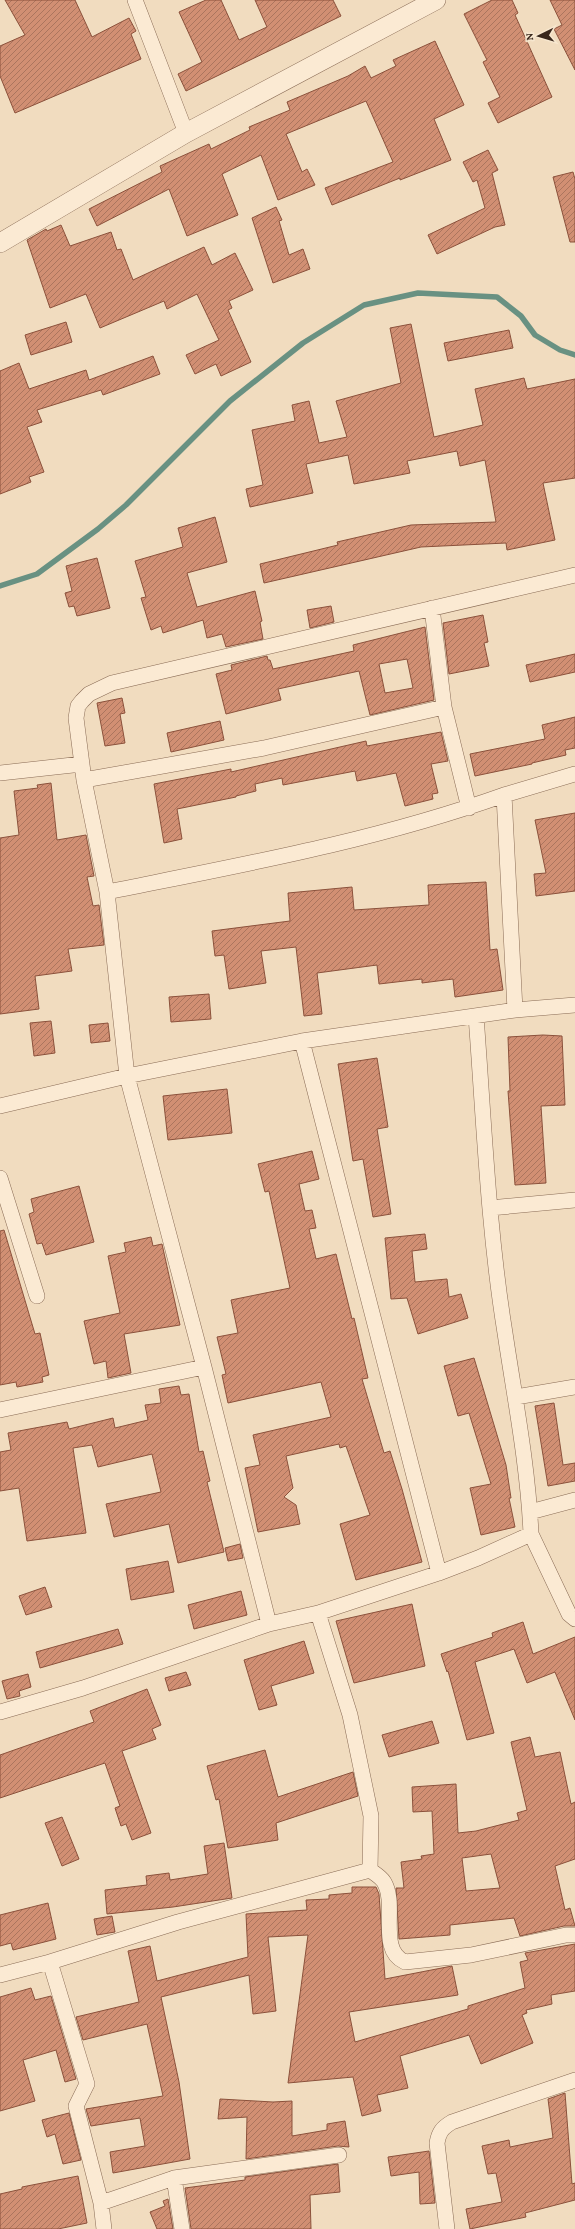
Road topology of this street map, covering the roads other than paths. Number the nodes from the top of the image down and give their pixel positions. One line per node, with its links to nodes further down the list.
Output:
1 (135, 0): 3 (street)
2 (429, 2): 3 (street)
3 (186, 133): 4 (street)
4 (0, 243)
5 (575, 575): 6 (street)
6 (432, 608): 7 (street); 8 (street)
7 (444, 707): 11 (street); 13 (street)
8 (82, 764): 9 (street); 11 (street)
9 (0, 773)
10 (575, 774): 12 (street)
11 (84, 780): 14 (street)
12 (504, 795): 13 (street); 16 (street)
13 (469, 808): 14 (street)
14 (107, 892): 19 (street)
15 (575, 1005): 16 (street)
16 (515, 1010): 17 (street)
17 (476, 1016): 18 (street); 23 (street)
18 (302, 1041): 19 (street); 32 (street)
19 (127, 1076): 20 (street); 25 (street)
20 (0, 1106)
21 (0, 1178): 24 (street)
22 (575, 1200): 23 (street)
23 (490, 1208): 27 (street)
24 (36, 1296)
25 (204, 1367): 28 (street); 35 (street)
26 (575, 1387): 27 (street)
27 (516, 1397): 30 (street)
28 (0, 1410)
29 (575, 1500): 30 (street)
30 (530, 1512): 31 (street)
31 (531, 1534): 32 (street); 34 (street)
32 (439, 1573): 33 (street)
33 (318, 1613): 35 (street); 37 (street)
34 (575, 1619)
35 (269, 1624): 36 (street)
36 (0, 1712)
37 (370, 1870): 38 (street); 39 (street)
38 (575, 1935)
39 (50, 1962): 40 (street); 44 (street)
40 (0, 1975)
41 (575, 2080): 47 (street)
42 (339, 2155): 43 (street)
43 (174, 2178): 44 (street); 46 (street)
44 (101, 2203): 45 (street)
45 (104, 2229)
46 (182, 2229)
47 (447, 2229)

